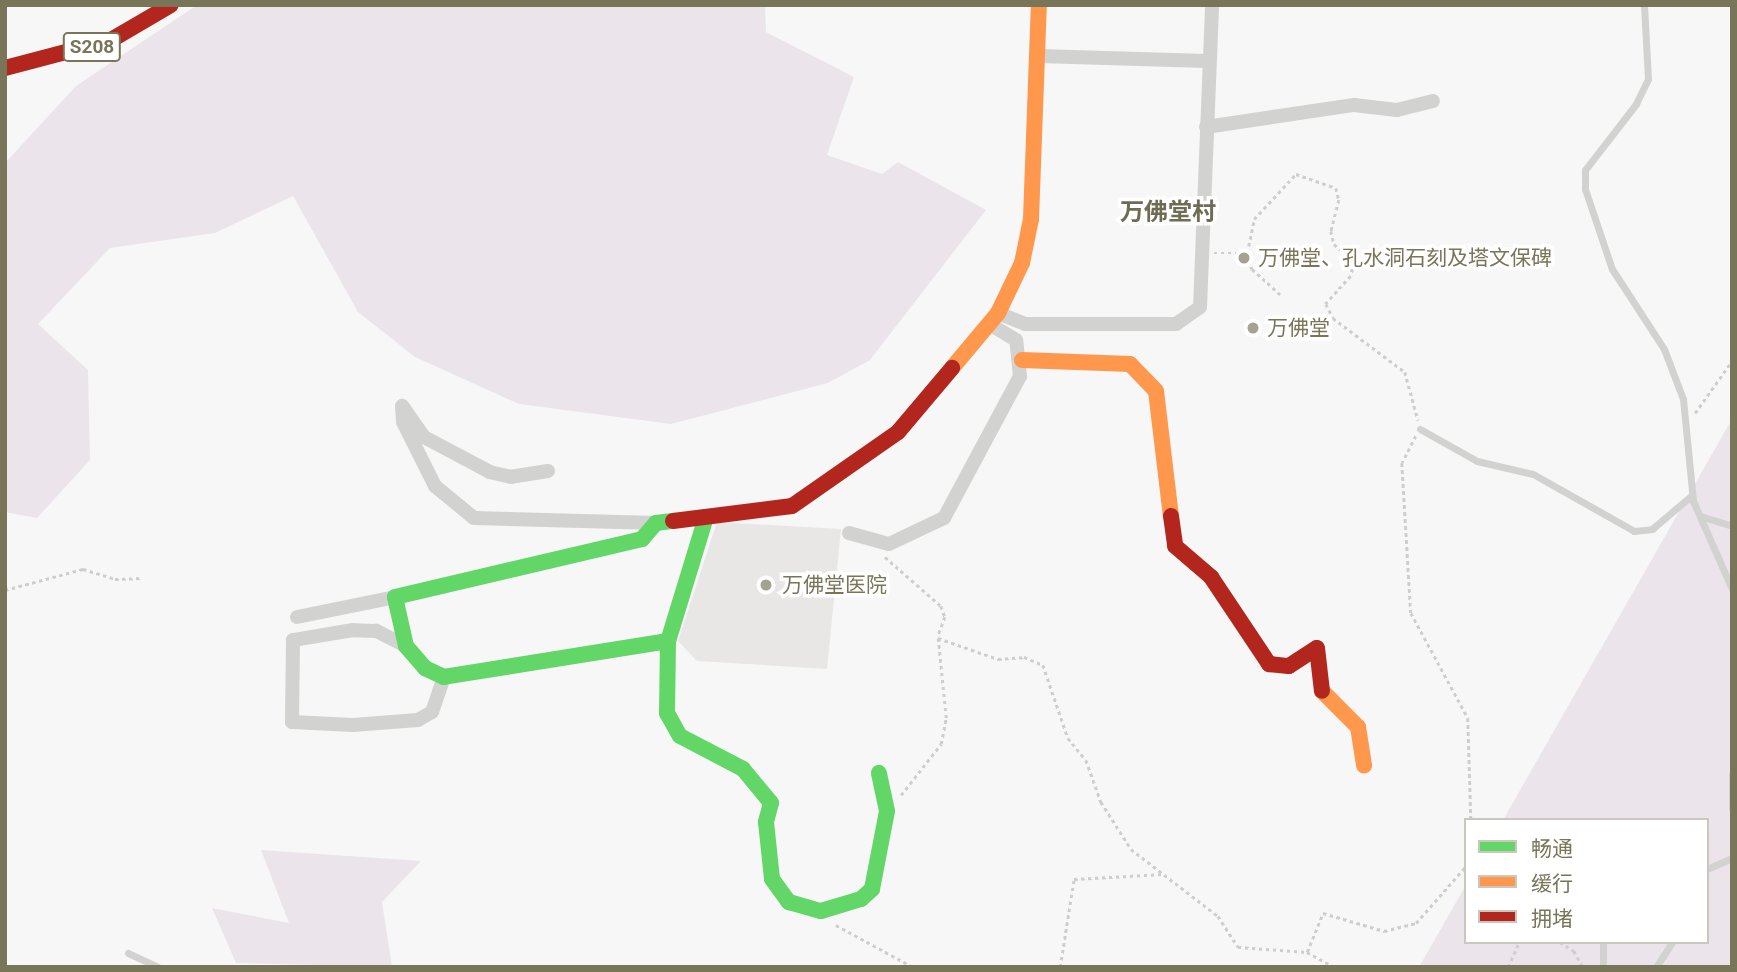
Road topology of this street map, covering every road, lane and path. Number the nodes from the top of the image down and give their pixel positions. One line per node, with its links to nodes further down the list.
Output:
1 (171, 5): 7 (street, S208)
2 (1039, 5): 5 (street)
3 (1212, 5): 6 (street)
4 (1644, 5): 16 (lane)
5 (1038, 56): 6 (street); 13 (street)
6 (1207, 61): 9 (street)
7 (5, 68)
8 (1433, 100): 9 (street)
9 (1206, 127): 10 (street)
10 (1204, 253): 11 (path); 13 (street)
11 (1248, 253): 12 (path); 17 (path)
12 (1280, 293)
13 (993, 319): 14 (street); 21 (street)
14 (1022, 360): 25 (street); 35 (street)
15 (1732, 361): 16 (path)
16 (1685, 427): 19 (lane)
17 (1420, 429): 19 (lane); 40 (path)
18 (548, 471): 22 (street)
19 (1692, 495): 20 (lane)
20 (1700, 516): 23 (lane); 27 (lane)
21 (706, 517): 22 (street); 32 (street)
22 (656, 523): 29 (street)
23 (1732, 526)
24 (849, 533): 25 (street)
25 (889, 544): 31 (path)
26 (142, 578): 28 (path)
27 (1732, 589)
28 (5, 590)
29 (396, 597): 30 (street); 33 (street)
30 (297, 617)
31 (938, 638): 39 (path); 44 (path)
32 (668, 641): 34 (street); 45 (street)
33 (406, 646): 34 (street); 34 (street)
34 (444, 677)
35 (1364, 766)
36 (879, 773): 39 (street)
37 (1732, 774): 38 (lane)
38 (1732, 808)
39 (887, 811): 45 (street)
40 (1471, 818)
41 (1732, 858): 43 (lane)
42 (1464, 868): 50 (path)
43 (1709, 868)
44 (1164, 874): 50 (path); 54 (path)
45 (821, 911): 53 (path)
46 (1518, 944): 56 (path)
47 (1564, 944): 57 (path)
48 (1603, 944): 58 (lane)
49 (1671, 944): 59 (lane)
50 (1307, 952): 55 (path)
51 (128, 953): 52 (lane)
52 (158, 967)
53 (913, 967)
54 (1060, 967)
55 (1334, 967)
56 (1508, 967)
57 (1583, 967)
58 (1603, 967)
59 (1656, 967)

